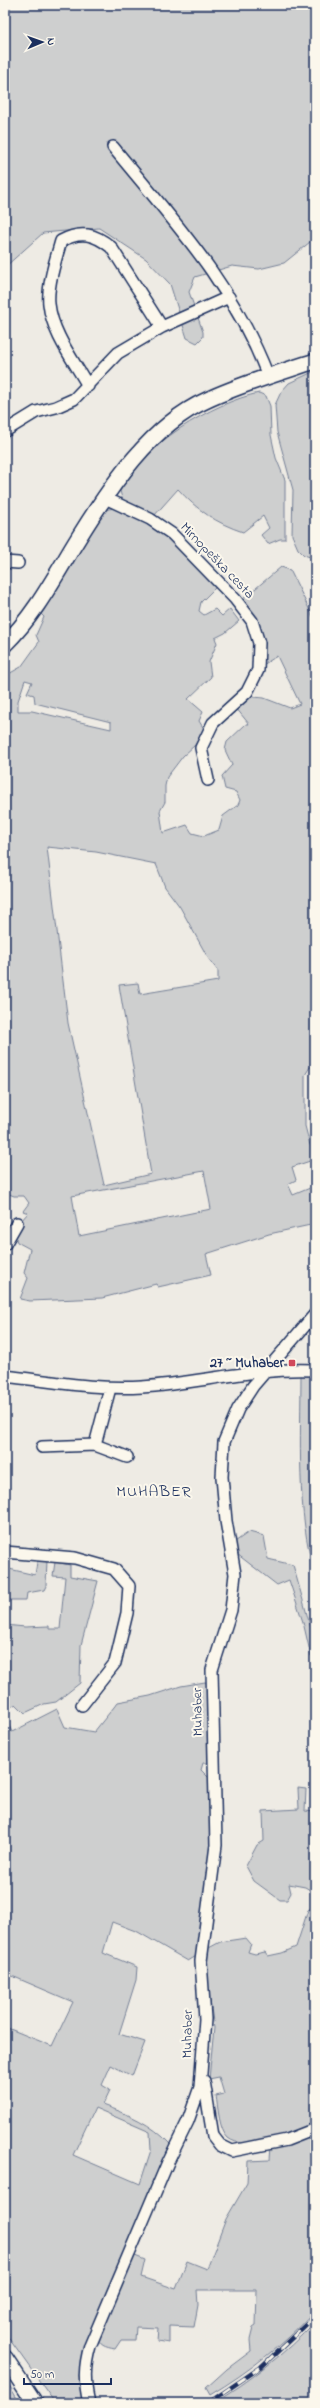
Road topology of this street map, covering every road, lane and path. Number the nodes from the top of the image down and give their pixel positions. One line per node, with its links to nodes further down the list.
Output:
1 (113, 147): 2 (street)
2 (229, 297): 3 (street); 5 (street)
3 (162, 327): 6 (street); 6 (street)
4 (315, 361): 5 (street)
5 (268, 376): 8 (street)
6 (88, 386): 7 (street)
7 (5, 431)
8 (103, 497): 11 (street); 12 (street, Mirnopeška cesta)
9 (5, 562): 10 (street)
10 (18, 563)
11 (5, 644)
12 (208, 780)
13 (17, 1223): 14 (street)
14 (5, 1244)
15 (315, 1314): 16 (street, Muhaber)
16 (268, 1370): 17 (street); 19 (street); 25 (street, Muhaber)
17 (315, 1370)
18 (5, 1376): 19 (street)
19 (110, 1388): 20 (street)
20 (95, 1445): 21 (street); 22 (street)
21 (42, 1447)
22 (127, 1457)
23 (5, 1552): 24 (street)
24 (82, 1706)
25 (202, 2069): 26 (street, Muhaber); 29 (street, Muhaber)
26 (315, 2129)
27 (5, 2358): 28 (street)
28 (35, 2403)
29 (89, 2403)

